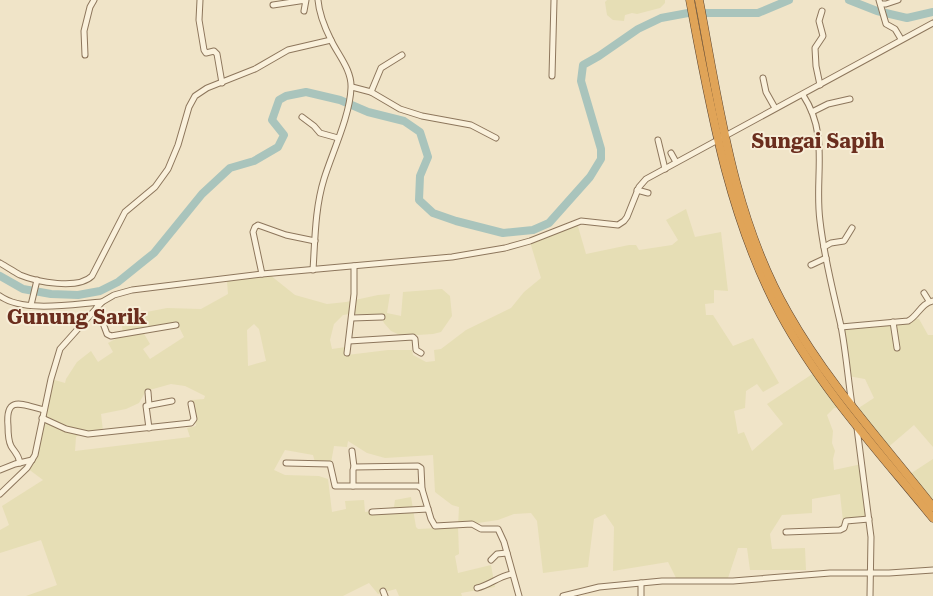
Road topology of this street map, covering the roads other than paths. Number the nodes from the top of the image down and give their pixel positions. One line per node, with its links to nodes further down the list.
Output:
1 (94, 0): 17 (street)
2 (200, 0): 20 (street)
3 (318, 0): 15 (street)
4 (554, 0): 18 (street)
5 (690, 0): 31 (highway)
6 (699, 0): 31 (highway)
7 (898, 0): 9 (street)
8 (295, 1): 10 (street); 11 (street)
9 (881, 4): 14 (street)
10 (274, 6)
11 (304, 11)
12 (822, 11): 21 (street)
13 (933, 23): 14 (street)
14 (901, 39): 21 (street)
15 (331, 40): 20 (street); 22 (street)
16 (402, 55): 23 (street)
17 (84, 56)
18 (552, 76)
19 (763, 78): 26 (street)
20 (222, 83): 47 (street)
21 (820, 85): 24 (street)
22 (352, 86): 23 (street); 29 (street)
23 (371, 92): 30 (street)
24 (803, 95): 26 (street); 27 (street)
25 (850, 99): 27 (street)
26 (775, 108): 31 (street)
27 (812, 112): 40 (street)
28 (302, 117): 29 (street)
29 (338, 138): 39 (street)
30 (496, 138)
31 (722, 139): 34 (street); 64 (highway)
32 (658, 140): 35 (street)
33 (671, 152): 34 (street)
34 (676, 162): 35 (street)
35 (665, 169): 36 (street)
36 (637, 190): 37 (street); 44 (street)
37 (648, 193)
38 (852, 228): 40 (street)
39 (315, 241): 45 (street); 46 (street)
40 (824, 247): 41 (street)
41 (826, 258): 43 (street); 58 (street)
42 (0, 263): 47 (street)
43 (811, 265)
44 (354, 266): 45 (street); 55 (street)
45 (313, 270): 46 (street)
46 (262, 274): 52 (street)
47 (37, 282): 51 (street)
48 (924, 293): 50 (street)
49 (0, 296): 51 (street)
50 (931, 301): 56 (street)
51 (31, 305): 52 (street)
52 (100, 305): 57 (street); 69 (street)
53 (893, 315): 56 (street)
54 (382, 317): 55 (street)
55 (352, 318): 59 (street)
56 (895, 322): 58 (street); 60 (street)
57 (176, 325)
58 (841, 327): 68 (street)
59 (348, 341): 61 (street); 62 (street)
60 (897, 348)
61 (347, 352)
62 (420, 353)
63 (148, 392): 67 (street)
64 (841, 399): 68 (highway); 71 (highway)
65 (172, 401): 67 (street)
66 (191, 404): 72 (street)
67 (149, 405): 72 (street)
68 (853, 409): 71 (street); 82 (highway)
69 (44, 410): 70 (street); 75 (street)
70 (42, 418): 72 (street); 74 (street)
71 (857, 424): 85 (highway); 86 (street)
72 (149, 428)
73 (352, 451): 77 (street)
74 (32, 460): 75 (street); 81 (street)
75 (20, 463): 78 (street)
76 (286, 463): 79 (street)
77 (354, 467): 79 (street); 80 (street)
78 (0, 470)
79 (353, 486): 80 (street)
80 (422, 489): 83 (street)
81 (0, 494)
82 (933, 507)
83 (428, 510): 84 (street); 88 (street)
84 (372, 512)
85 (933, 518)
86 (869, 519): 87 (street); 91 (street)
87 (786, 532)
88 (507, 553): 89 (street); 92 (street)
89 (492, 560)
90 (933, 570): 91 (street)
91 (870, 573): 93 (street); 98 (street)
92 (512, 574): 94 (street); 95 (street)
93 (641, 583): 96 (street); 97 (street)
94 (477, 588)
95 (519, 596)
96 (563, 596)
97 (640, 596)
98 (870, 596)

